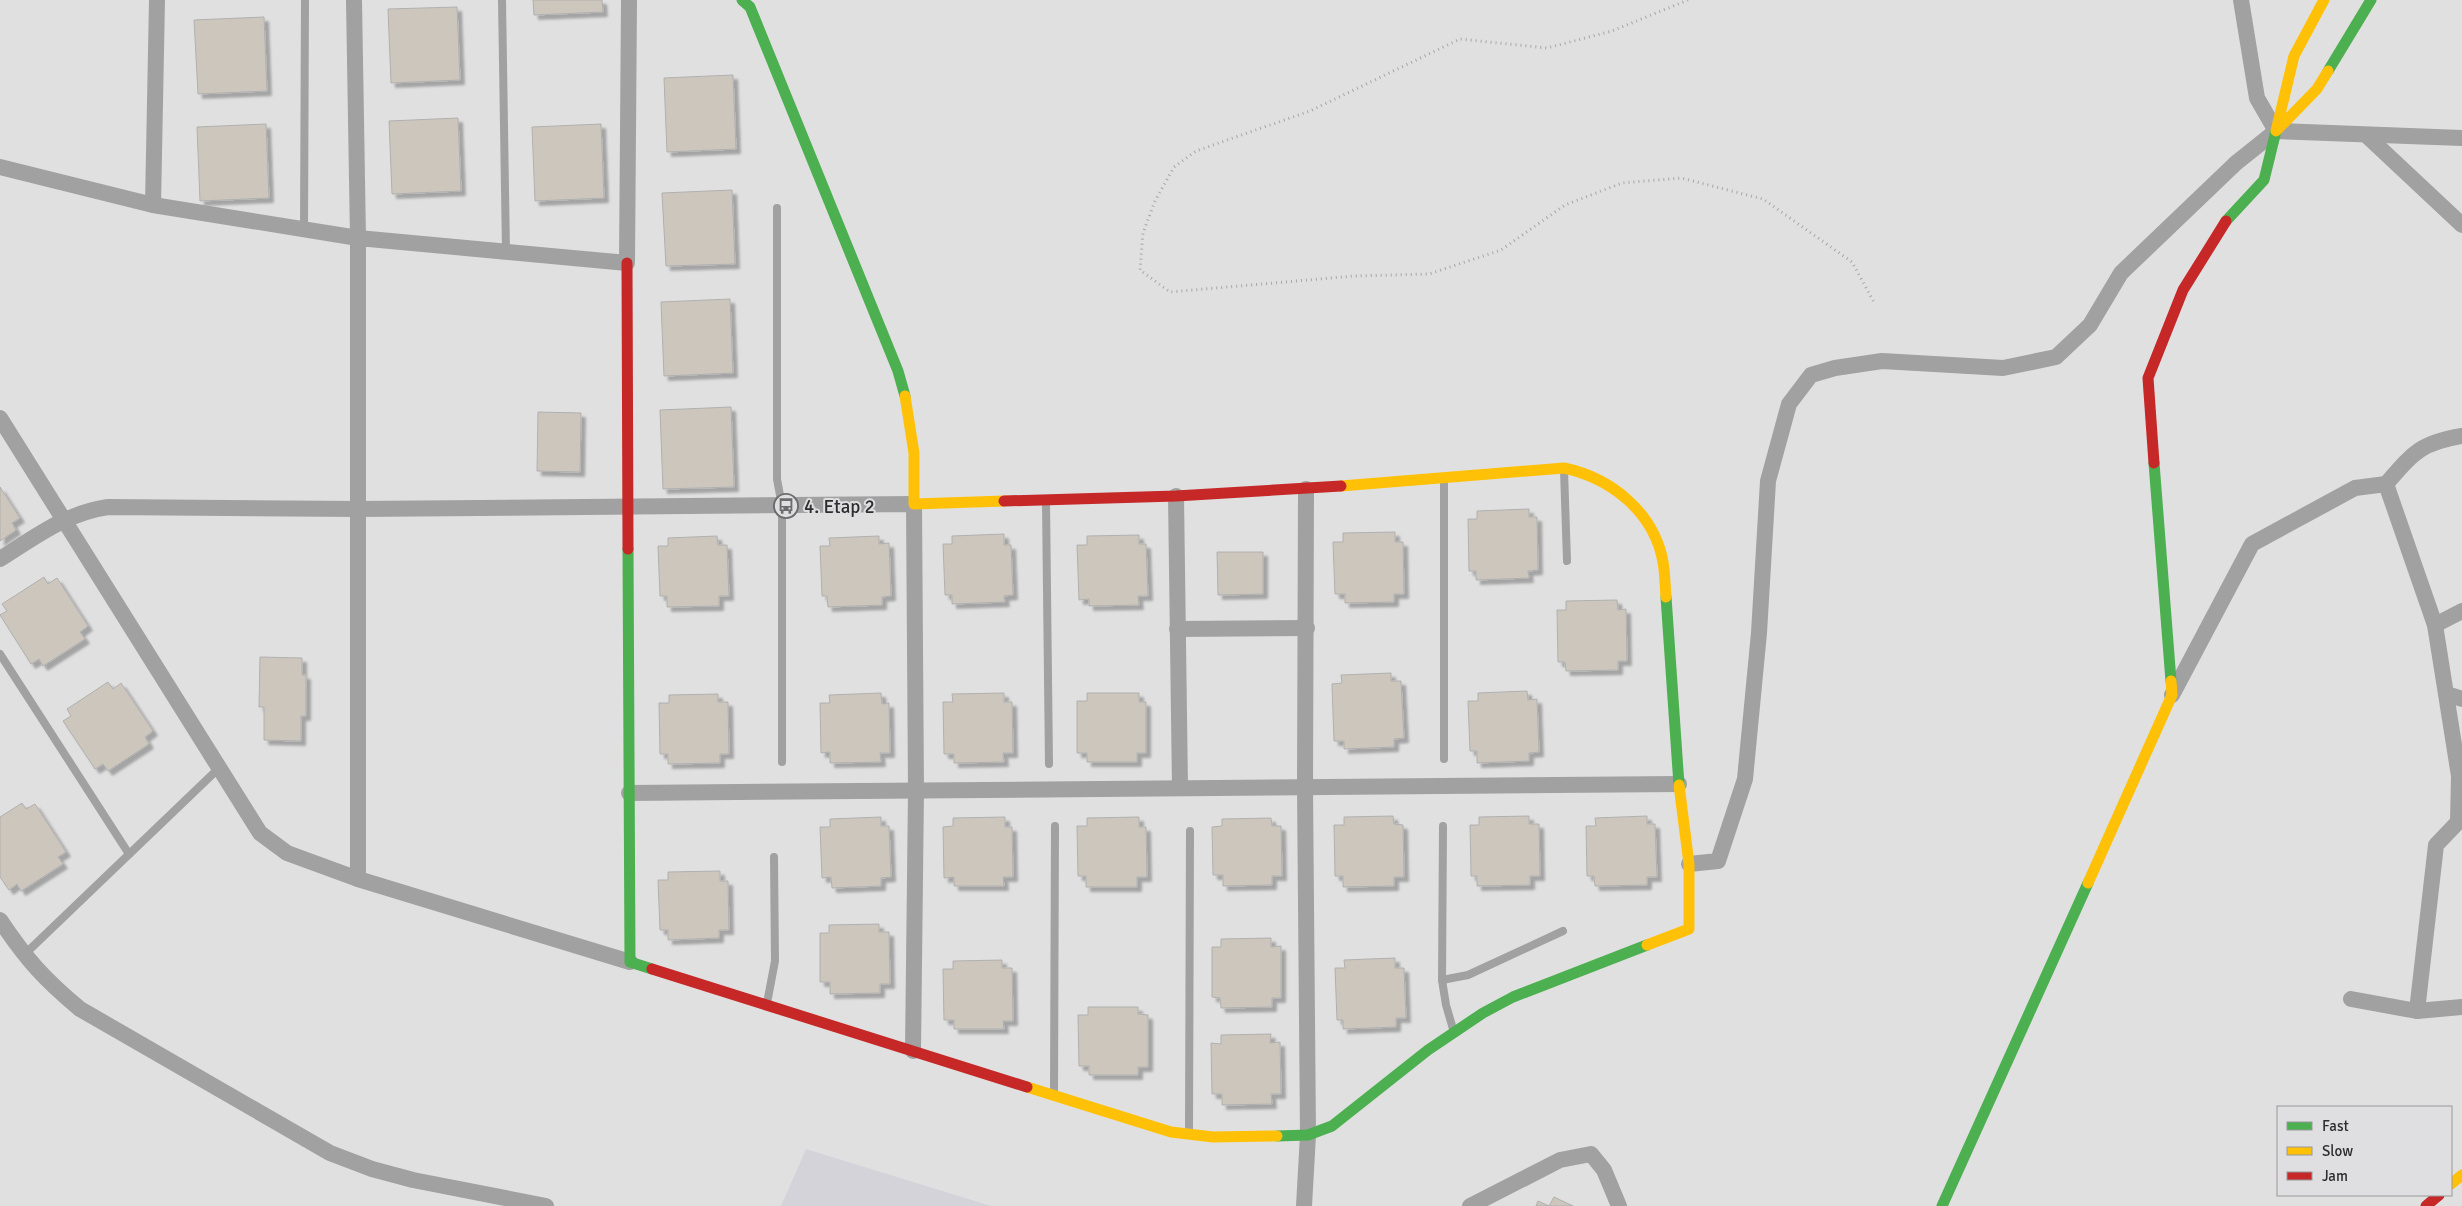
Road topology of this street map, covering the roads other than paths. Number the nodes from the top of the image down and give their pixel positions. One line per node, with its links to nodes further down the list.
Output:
1 (157, 0): 14 (street)
2 (305, 0): 17 (lane)
3 (354, 0): 18 (street)
4 (502, 0): 19 (lane)
5 (629, 0): 20 (street)
6 (742, 0): 29 (street)
7 (2241, 0): 10 (street)
8 (2324, 0): 10 (street)
9 (2371, 0): 10 (street)
10 (2276, 131): 11 (street); 41 (street); 57 (street)
11 (2366, 135): 12 (street); 16 (street)
12 (2462, 138)
13 (0, 166): 14 (street)
14 (153, 205): 17 (street)
15 (777, 208): 31 (lane)
16 (2462, 225)
17 (304, 230): 18 (street)
18 (358, 238): 19 (street); 32 (street)
19 (506, 252): 20 (street)
20 (627, 263): 30 (street)
21 (0, 418): 33 (street)
22 (2462, 436): 25 (street)
23 (1564, 468): 24 (street); 35 (lane); 47 (street)
24 (1444, 478): 26 (street); 43 (lane)
25 (2386, 484): 37 (street); 41 (street)
26 (1306, 489): 27 (street); 38 (street)
27 (1176, 496): 28 (street); 39 (street)
28 (1046, 500): 29 (street); 45 (lane)
29 (914, 504): 31 (street); 50 (street)
30 (627, 506): 31 (street); 32 (street); 51 (street)
31 (782, 506): 44 (lane)
32 (358, 509): 33 (street); 58 (street)
33 (63, 519): 34 (street); 46 (street)
34 (0, 559)
35 (1567, 561)
36 (2462, 611): 37 (street)
37 (2435, 625): 42 (street)
38 (1307, 628): 39 (street); 48 (street)
39 (1177, 629): 49 (street)
40 (0, 654): 55 (lane)
41 (2172, 695): 80 (street)
42 (2455, 697): 67 (street)
43 (1444, 759)
44 (782, 762)
45 (1049, 764)
46 (218, 769): 55 (lane); 58 (street)
47 (1679, 784): 48 (street); 57 (street)
48 (1305, 787): 49 (street); 71 (street)
49 (1180, 788): 50 (street)
50 (916, 790): 51 (street); 69 (street)
51 (629, 793): 62 (street)
52 (1055, 826): 70 (lane)
53 (1443, 826): 63 (lane)
54 (1190, 831): 72 (lane)
55 (129, 854): 61 (lane)
56 (774, 857): 65 (lane)
57 (1689, 864): 68 (street)
58 (358, 878): 62 (street)
59 (0, 920): 61 (street)
60 (1563, 931): 63 (lane)
61 (24, 956): 76 (street)
62 (630, 962): 65 (street)
63 (1442, 980): 68 (lane)
64 (2351, 999): 67 (street)
65 (767, 1005): 69 (street)
66 (2462, 1007): 67 (street)
67 (2417, 1011)
68 (1454, 1031): 71 (street)
69 (913, 1051): 70 (street)
70 (1054, 1095): 72 (street)
71 (1308, 1135): 72 (street); 77 (street)
72 (1189, 1136)
73 (2462, 1175): 74 (street)
74 (2452, 1183)
75 (2438, 1196): 81 (street)
76 (546, 1206)
77 (1304, 1206)
78 (1470, 1206): 79 (street)
79 (1619, 1206)
80 (1942, 1206)
81 (2426, 1206)

